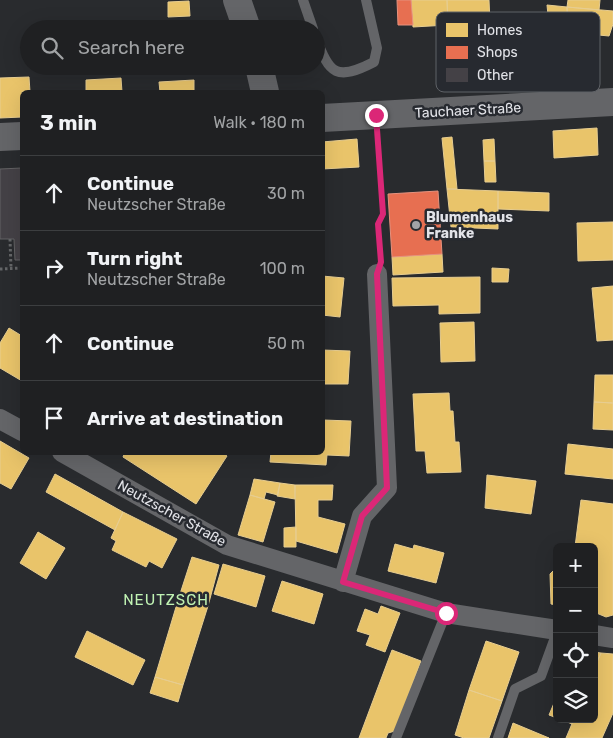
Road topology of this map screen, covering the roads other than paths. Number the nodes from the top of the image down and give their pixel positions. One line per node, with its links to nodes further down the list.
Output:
1 (237, 0): 4 (main road)
2 (303, 0): 5 (lane)
3 (366, 0): 6 (lane)
4 (244, 20)
5 (310, 20)
6 (325, 60)
7 (261, 75): 8 (main road)
8 (265, 90)
9 (613, 102): 10 (main road, Tauchaer Straße)
10 (325, 118)
11 (20, 136): 12 (main road)
12 (0, 137)
13 (377, 274): 17 (street)
14 (0, 419): 15 (street)
15 (20, 431)
16 (67, 455): 17 (street, Neutzscher Straße)
17 (343, 582): 18 (street, Neutzscher Straße)
18 (446, 613): 19 (street, Neutzscher Straße); 23 (lane)
19 (553, 630)
20 (556, 633): 24 (lane)
21 (598, 636): 22 (street)
22 (613, 638)
23 (396, 738)
24 (498, 738)

